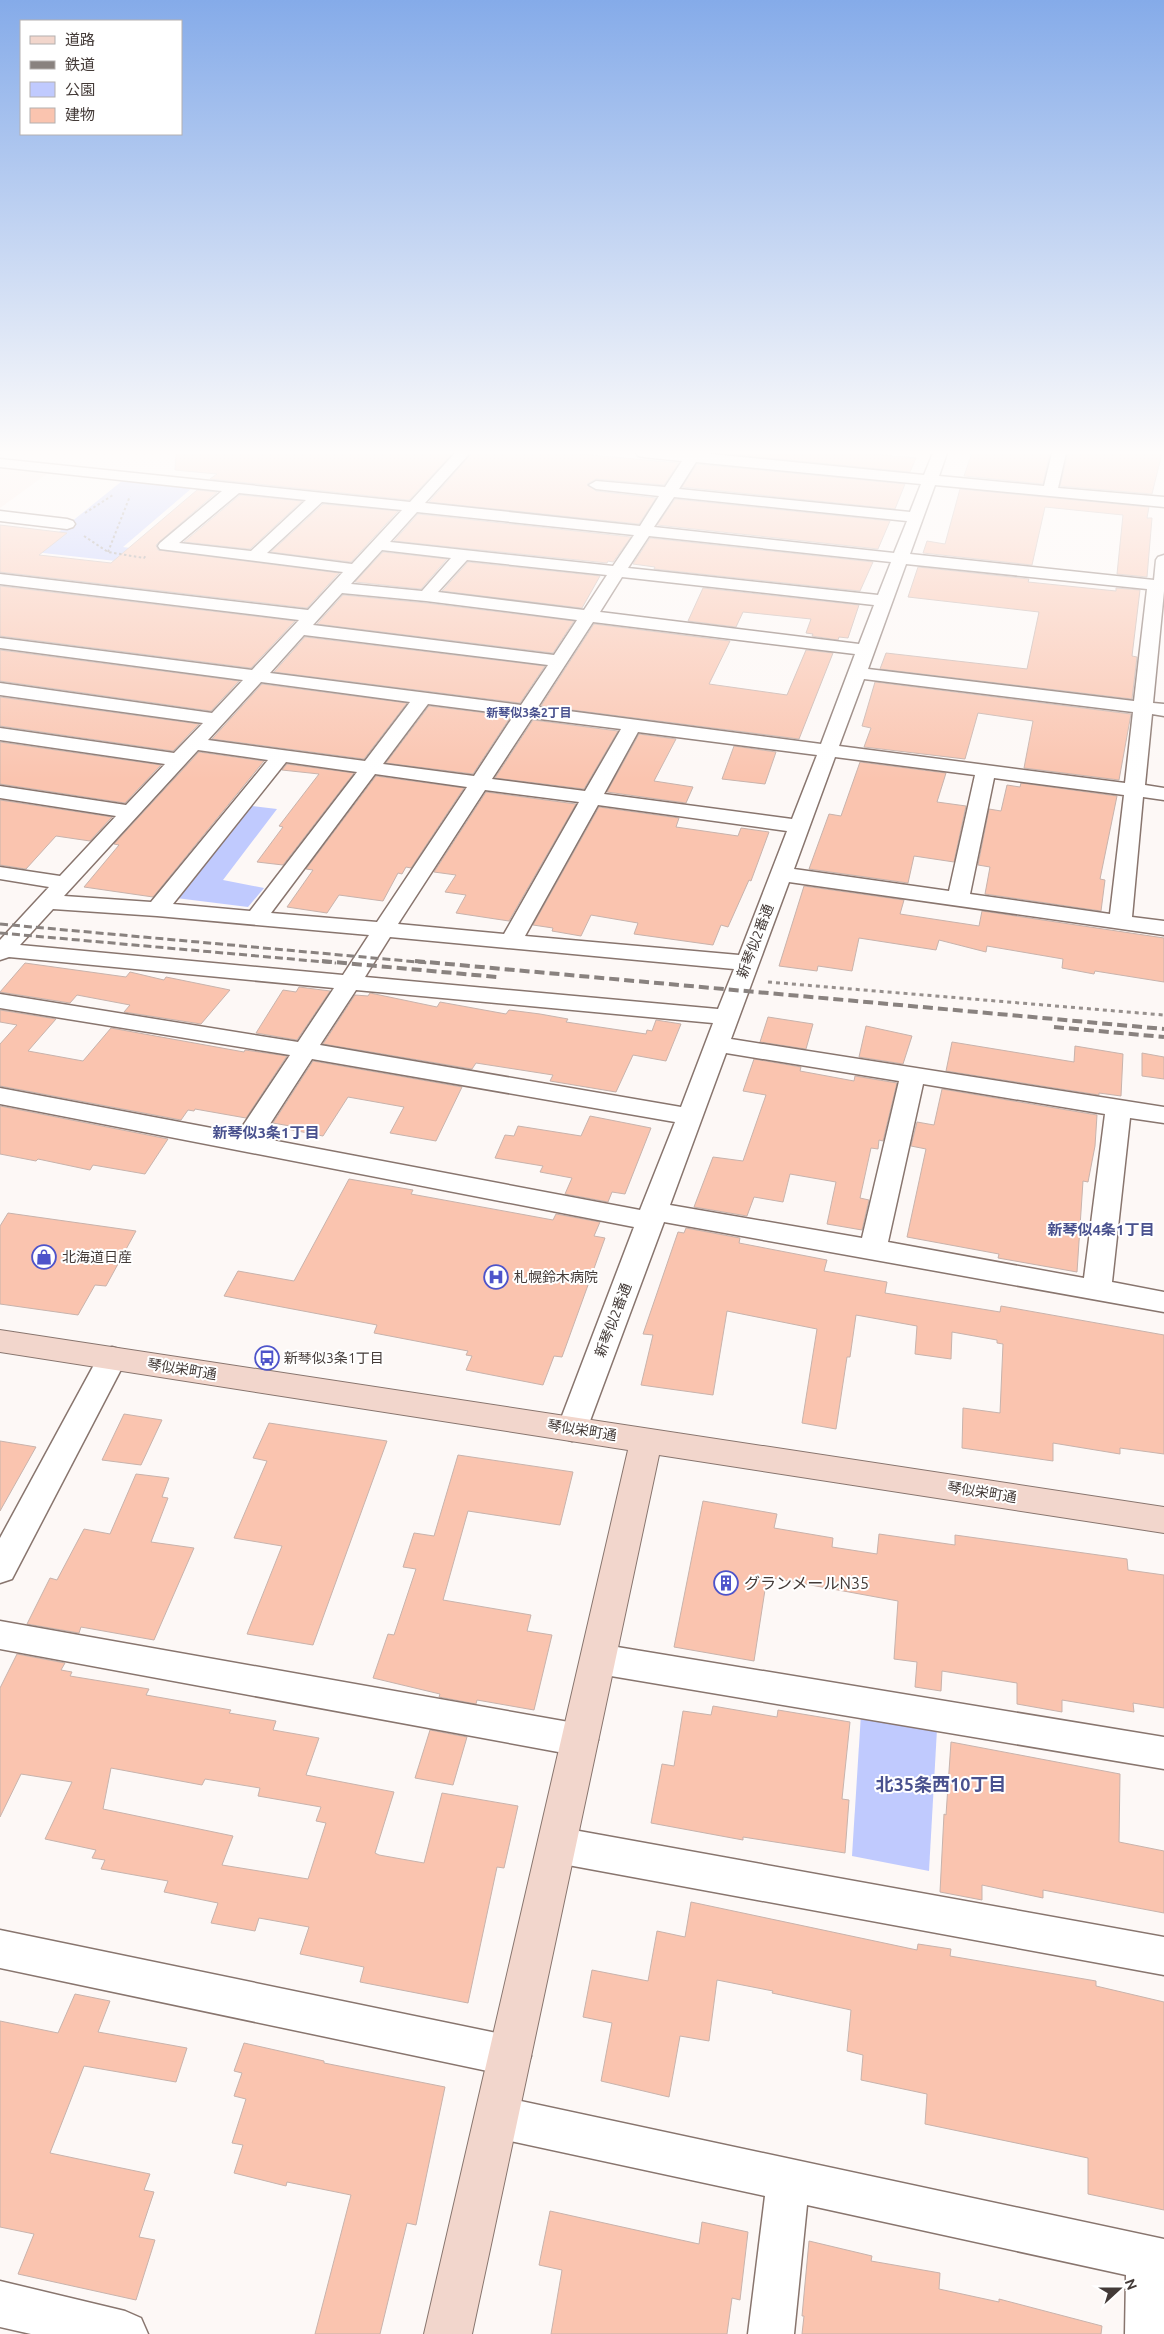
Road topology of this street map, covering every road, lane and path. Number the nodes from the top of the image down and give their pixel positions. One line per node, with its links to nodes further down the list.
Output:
1 (300, 562): 9 (street)
2 (362, 562): 9 (street)
3 (456, 562): 14 (street)
4 (531, 562): 10 (street)
5 (624, 562): 10 (street)
6 (898, 562): 15 (street, 新琴似2番通)
7 (936, 562): 12 (street)
8 (1164, 562): 12 (street)
9 (356, 569): 13 (street)
10 (618, 572): 15 (street); 16 (street)
11 (0, 579): 17 (street)
12 (1161, 586): 21 (street)
13 (338, 588): 14 (street); 17 (street)
14 (426, 596): 16 (street)
15 (883, 601): 19 (street, 新琴似2番通)
16 (589, 617): 19 (street); 20 (street)
17 (306, 623): 20 (street); 23 (street)
18 (0, 643): 23 (street)
19 (865, 650): 22 (street, 新琴似2番通)
20 (559, 661): 28 (street)
21 (1156, 661): 26 (street)
22 (856, 673): 26 (street); 33 (street, 新琴似2番通)
23 (256, 677): 25 (street); 29 (street)
24 (0, 690): 29 (street)
25 (422, 699): 28 (street); 36 (street)
26 (1144, 707): 27 (street); 39 (street)
27 (1164, 710)
28 (524, 712): 30 (street); 38 (street)
29 (217, 719): 32 (street)
30 (632, 726): 33 (street); 42 (street)
31 (0, 734): 35 (street)
32 (194, 744): 34 (street); 35 (street)
33 (826, 752): 37 (street); 44 (street, 新琴似2番通)
34 (281, 756): 36 (street); 50 (street)
35 (180, 760): 43 (street)
36 (370, 768): 38 (street); 51 (street)
37 (986, 771): 39 (street); 48 (street)
38 (480, 782): 42 (street); 54 (street)
39 (1135, 791): 41 (street); 52 (street)
40 (0, 792): 43 (street)
41 (1164, 794)
42 (593, 798): 44 (street); 55 (street)
43 (132, 812): 47 (street)
44 (798, 826): 46 (street, 新琴似2番通)
45 (0, 873): 47 (street)
46 (780, 874): 48 (street); 57 (street, 新琴似2番通)
47 (66, 883): 49 (street)
48 (958, 899): 52 (street)
49 (48, 902): 50 (street); 56 (street)
50 (157, 909): 51 (street)
51 (256, 918): 54 (street)
52 (1120, 923): 53 (street)
53 (1164, 928)
54 (384, 929): 55 (street); 58 (street)
55 (511, 941): 57 (street)
56 (2, 951): 58 (street)
57 (747, 963): 62 (street, 新琴似2番通)
58 (348, 982): 62 (street); 64 (street)
59 (762, 982): 61 (path)
60 (0, 1001): 64 (street)
61 (1164, 1015)
62 (726, 1017): 63 (street, 新琴似2番通)
63 (716, 1044): 65 (street); 69 (street, 新琴似2番通)
64 (305, 1050): 69 (street); 70 (street)
65 (913, 1074): 67 (street); 72 (street)
66 (0, 1096): 70 (street)
67 (1118, 1107): 68 (street); 73 (street)
68 (1164, 1115)
69 (689, 1116): 71 (street, 新琴似2番通)
70 (245, 1142): 71 (street)
71 (652, 1216): 72 (street); 77 (street, 新琴似2番通)
72 (873, 1249): 73 (street)
73 (1097, 1290): 74 (street)
74 (1164, 1302)
75 (0, 1341): 76 (main road, 琴似栄町通)
76 (112, 1358): 77 (main road, 琴似栄町通); 80 (street)
77 (572, 1429): 78 (main road, 琴似栄町通)
78 (646, 1440): 79 (main road, 琴似栄町通); 82 (main road)
79 (1164, 1520)
80 (0, 1569)
81 (0, 1635): 83 (street)
82 (599, 1659): 83 (main road); 84 (street)
83 (580, 1740): 85 (main road)
84 (1164, 1753)
85 (557, 1845): 87 (street); 88 (main road)
86 (0, 1949): 88 (street)
87 (1164, 1956)
88 (511, 2056): 89 (main road)
89 (497, 2117): 90 (street); 94 (main road)
90 (788, 2180): 91 (street); 95 (street)
91 (1156, 2260): 96 (street)
92 (0, 2304): 93 (street)
93 (125, 2334)
94 (448, 2334)
95 (771, 2334)
96 (1148, 2334)

